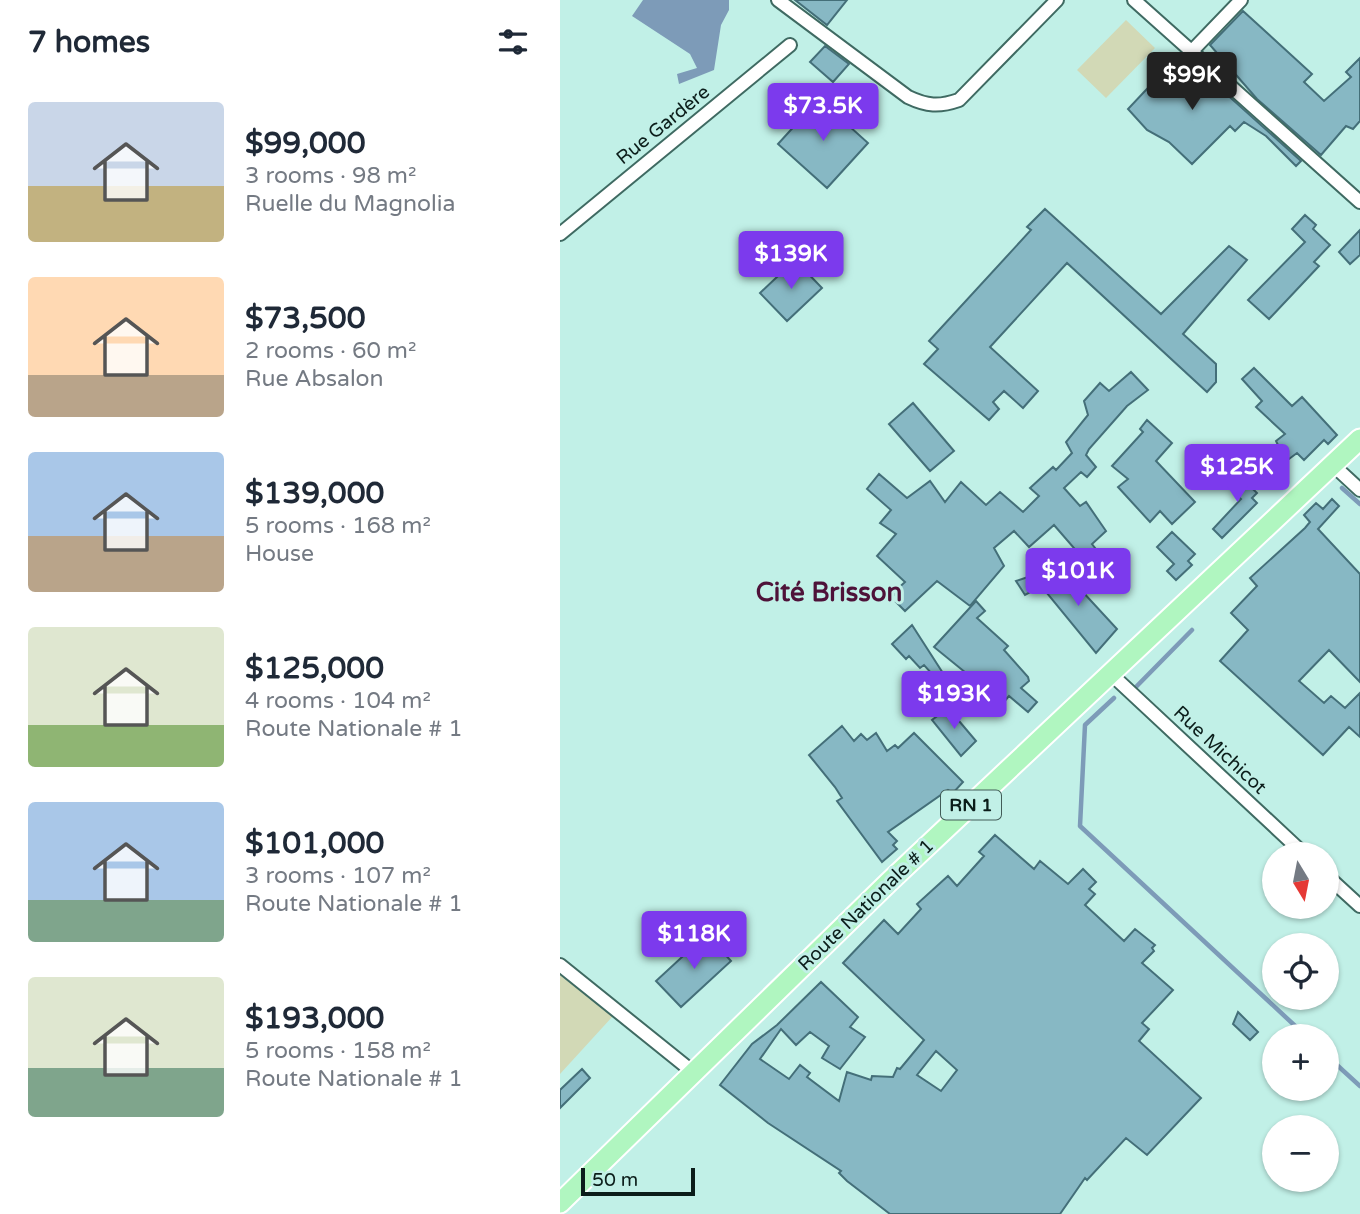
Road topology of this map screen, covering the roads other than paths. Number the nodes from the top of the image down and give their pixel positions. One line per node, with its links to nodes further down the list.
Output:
1 (778, 0): 2 (street)
2 (1057, 0)
3 (1134, 0): 6 (street)
4 (1241, 0): 6 (street)
5 (790, 45): 8 (street, Rue Gardère)
6 (1191, 52): 7 (street)
7 (1360, 202)
8 (560, 234)
9 (1360, 439): 10 (main road, Route Nationale # 1 / RN 1)
10 (1333, 466): 11 (street); 12 (main road, Route Nationale # 1 / RN 1)
11 (1360, 489)
12 (1111, 674): 13 (street, Rue Michicot); 17 (main road, Route Nationale # 1 / RN 1)
13 (1291, 842)
14 (1339, 887): 15 (street)
15 (1360, 906)
16 (560, 965): 17 (street)
17 (693, 1072): 18 (main road, Route Nationale # 1 / RN 1)
18 (560, 1203)

